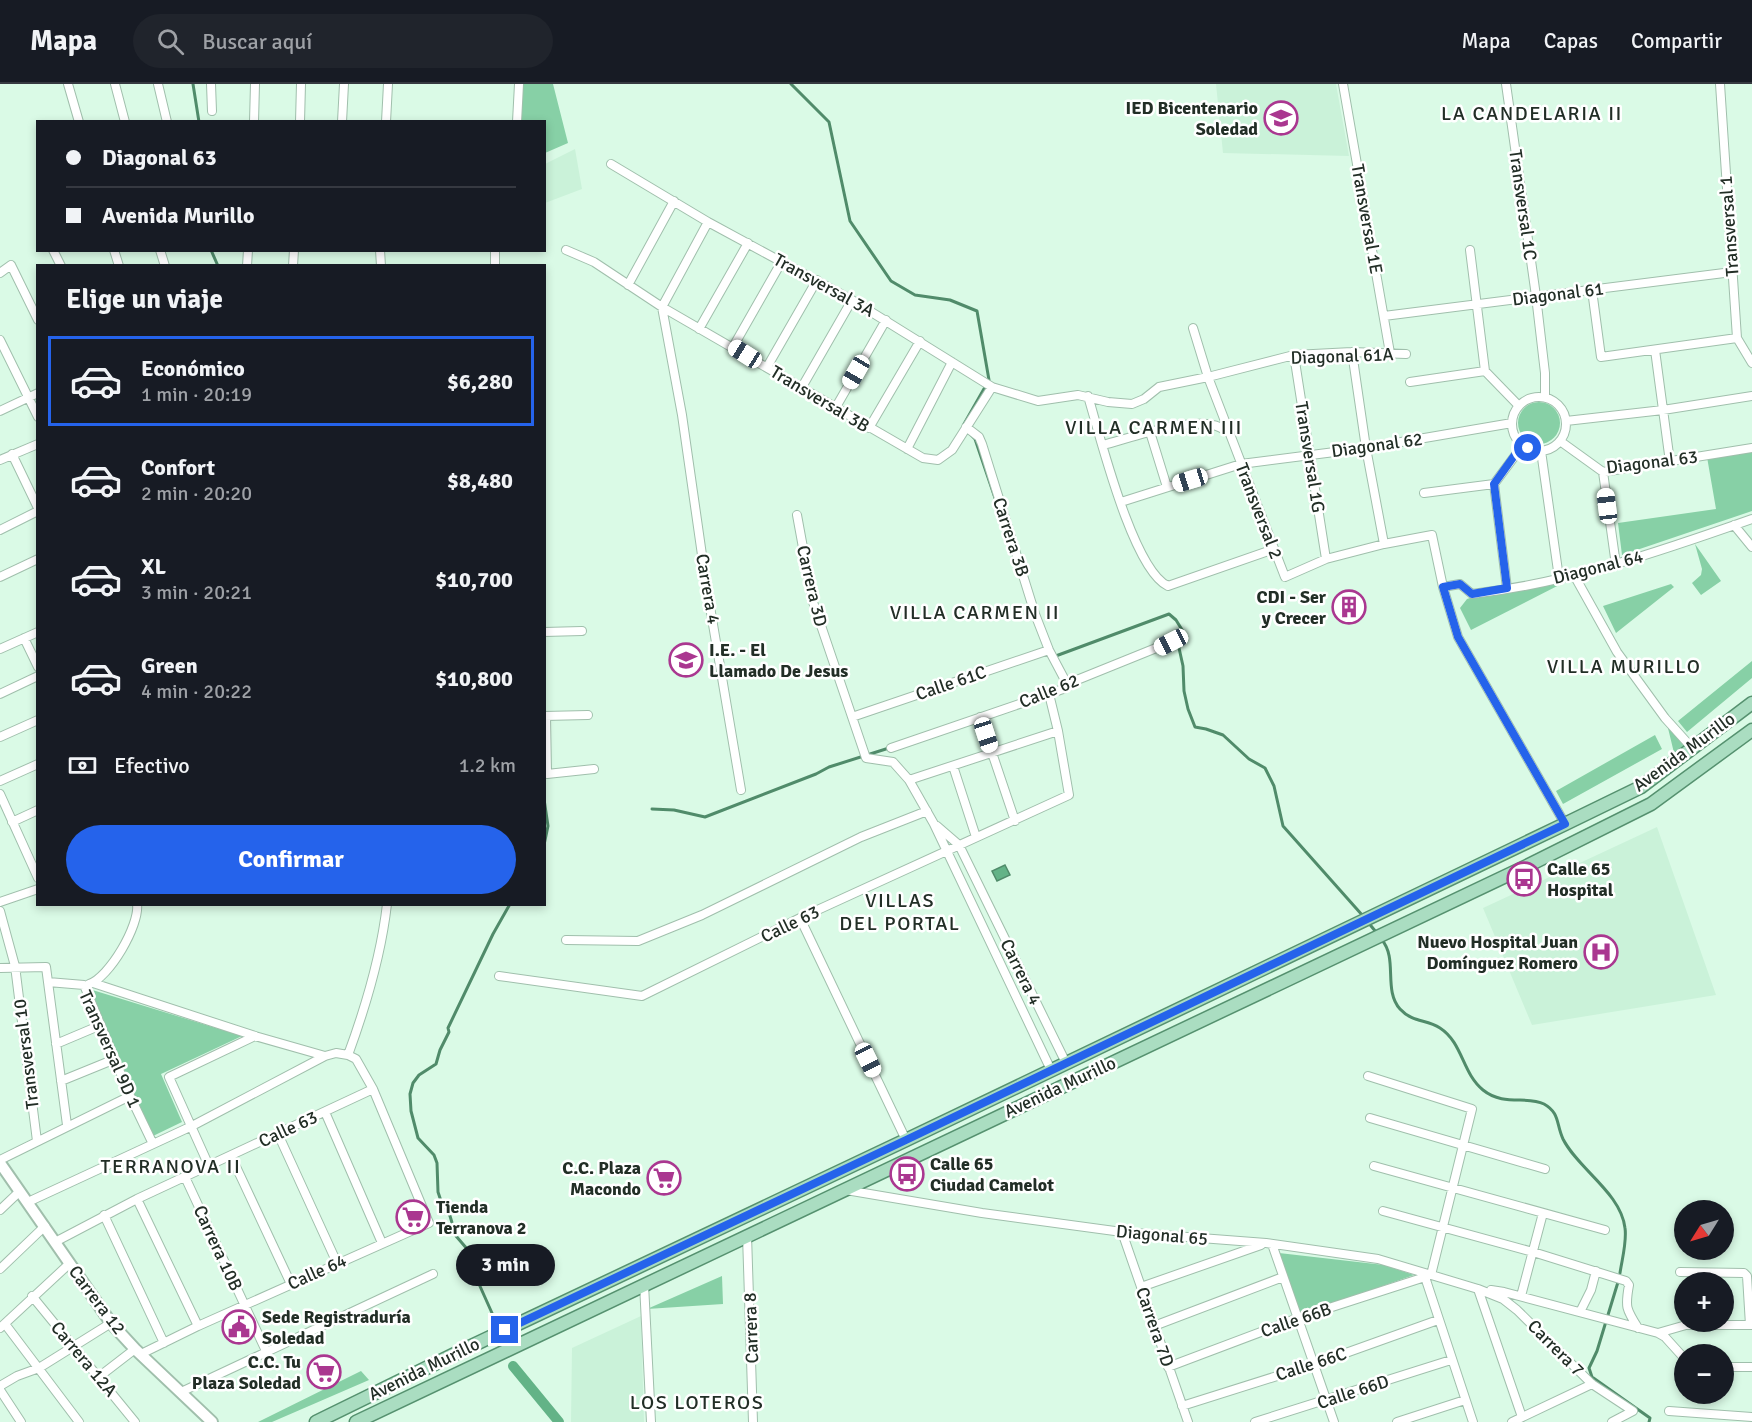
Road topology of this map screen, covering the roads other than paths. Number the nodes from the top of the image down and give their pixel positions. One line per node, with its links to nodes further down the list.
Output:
1 (68, 84): 14 (street)
2 (115, 84): 15 (street)
3 (158, 84): 16 (street)
4 (211, 84): 13 (street)
5 (255, 84): 17 (street)
6 (301, 84): 18 (street)
7 (344, 84): 19 (street)
8 (388, 84): 20 (street)
9 (519, 84): 21 (street)
10 (1343, 84): 39 (street, Transversal 1E)
11 (1506, 84): 34 (street, Transversal 1C)
12 (1720, 84): 29 (street, Transversal 1)
13 (212, 111)
14 (78, 120)
15 (124, 120)
16 (167, 120)
17 (254, 120)
18 (300, 120)
19 (342, 120)
20 (386, 120)
21 (517, 120)
22 (611, 164): 23 (street, Transversal 3A)
23 (674, 201): 24 (street, Transversal 3A); 32 (street)
24 (708, 222): 25 (street, Transversal 3A); 37 (street)
25 (748, 243): 28 (street, Transversal 3A); 42 (street)
26 (566, 250): 32 (street, Transversal 3B)
27 (1470, 250): 36 (street)
28 (782, 261): 31 (street, Transversal 3A); 46 (street)
29 (1732, 272): 33 (street, Diagonal 61); 43 (street, Transversal 1)
30 (0, 273): 38 (street)
31 (817, 280): 35 (street, Transversal 3A); 54 (street)
32 (628, 285): 37 (street, Transversal 3B)
33 (1592, 290): 34 (street, Diagonal 61); 47 (street)
34 (1536, 297): 36 (street, Diagonal 61); 64 (street, Transversal 1C)
35 (852, 300): 40 (street, Transversal 3A); 58 (street)
36 (1477, 305): 39 (street, Diagonal 61); 55 (street)
37 (662, 307): 42 (street, Transversal 3B); 143 (street, Carrera 4)
38 (36, 316)
39 (1384, 316): 49 (street, Transversal 1E)
40 (886, 320): 45 (street, Transversal 3A); 66 (street)
41 (1193, 328): 56 (street, Transversal 2)
42 (699, 329): 46 (street, Transversal 3B)
43 (1737, 338): 47 (street); 53 (street, Transversal 1)
44 (0, 340): 63 (street)
45 (920, 341): 52 (street, Transversal 3A); 74 (street)
46 (733, 347): 54 (street, Transversal 3B)
47 (1655, 350): 68 (street)
48 (1352, 352): 49 (street, Diagonal 61A); 50 (street, Diagonal 61A); 81 (street)
49 (1390, 353): 51 (street, Diagonal 61A)
50 (1294, 354): 56 (street, Diagonal 61A); 86 (street, Transversal 1G)
51 (1406, 354)
52 (952, 362): 59 (street, Transversal 3A); 83 (street)
53 (1752, 363)
54 (767, 367): 58 (street, Transversal 3B)
55 (1485, 371): 57 (street); 67 (street)
56 (1208, 377): 61 (street, Diagonal 61A); 76 (street, Transversal 2)
57 (1410, 382)
58 (801, 387): 66 (street, Transversal 3B)
59 (992, 387): 65 (street, Transversal 3A); 73 (street)
60 (36, 394): 63 (street)
61 (1088, 396): 65 (street, Diagonal 61A); 79 (street)
62 (1752, 396): 68 (street)
63 (28, 397): 69 (street); 70 (street)
64 (1545, 397): 67 (street); 71 (street)
65 (1038, 401)
66 (836, 406): 74 (street, Transversal 3B)
67 (1519, 406): 72 (street)
68 (1663, 410): 71 (street); 88 (street)
69 (0, 411)
70 (36, 413)
71 (1566, 422): 77 (street)
72 (1512, 423): 80 (street); 81 (street, Diagonal 62)
73 (966, 427): 83 (street, Transversal 3B); 118 (street, Carrera 3B)
74 (869, 428): 83 (street, Transversal 3B)
75 (1150, 432): 76 (street); 79 (street); 92 (street)
76 (1230, 433): 89 (street, Transversal 2)
77 (1560, 441): 84 (street); 90 (street, Diagonal 63)
78 (36, 445): 85 (street)
79 (1103, 445): 94 (street)
80 (1522, 445): 84 (street); 91 (street)
81 (1366, 448): 86 (street, Diagonal 62); 101 (street)
82 (1752, 448): 88 (street, Diagonal 63)
83 (907, 449)
84 (1541, 451): 109 (street)
85 (12, 454): 87 (street); 95 (street)
86 (1309, 454): 89 (street, Diagonal 62); 104 (street, Transversal 1G)
87 (0, 460)
88 (1670, 462): 90 (street, Diagonal 63)
89 (1242, 464): 92 (street, Diagonal 62); 103 (street, Transversal 2)
90 (1603, 472): 106 (street)
91 (1494, 484): 93 (street); 111 (street)
92 (1167, 487): 94 (street, Diagonal 62)
93 (1424, 493)
94 (1121, 502): 103 (street)
95 (36, 506)
96 (36, 511): 100 (street)
97 (797, 515): 127 (street, Carrera 3D)
98 (1752, 519): 99 (street, Diagonal 64)
99 (1734, 525): 102 (street); 106 (street, Diagonal 64)
100 (0, 529)
101 (1384, 544): 104 (street); 110 (street)
102 (1752, 547)
103 (1274, 549): 104 (street, Transversal 2)
104 (1326, 559)
105 (36, 560): 108 (street)
106 (1616, 565): 107 (street, Diagonal 64)
107 (1574, 575): 109 (street, Diagonal 64); 135 (street)
108 (0, 577)
109 (1559, 578): 111 (street, Diagonal 64)
110 (1443, 587): 111 (street, Diagonal 64); 150 (street)
111 (1507, 588)
112 (582, 631): 113 (street)
113 (546, 632)
114 (36, 633): 115 (street)
115 (24, 638): 117 (street); 119 (street)
116 (1171, 642): 121 (street, Calle 62)
117 (0, 649)
118 (1049, 650): 121 (street, Carrera 3B); 127 (street, Calle 61C)
119 (36, 663)
120 (36, 677): 122 (street)
121 (1067, 684): 123 (street, Calle 62)
122 (0, 694)
123 (1049, 694): 128 (street, Calle 62); 131 (street)
124 (1752, 703): 135 (main road, Avenida Murillo)
125 (588, 715): 126 (street)
126 (546, 716)
127 (852, 717): 137 (street, Carrera 3D)
128 (980, 717): 134 (street, Calle 62); 136 (street)
129 (36, 721): 132 (street)
130 (1752, 730): 197 (main road, Avenida Murillo)
131 (1058, 731): 136 (street); 147 (street, Calle 63)
132 (0, 737)
133 (546, 745): 140 (street)
134 (891, 748)
135 (1693, 749): 150 (main road, Avenida Murillo)
136 (992, 753): 139 (street); 147 (street)
137 (865, 755): 141 (street, Carrera 4)
138 (36, 765): 142 (street)
139 (953, 766): 141 (street); 151 (street)
140 (594, 770)
141 (909, 780): 146 (street, Carrera 4)
142 (0, 781)
143 (741, 790)
144 (0, 794): 148 (street)
145 (36, 811): 148 (street)
146 (927, 811): 149 (street, Carrera 4); 161 (street)
147 (1014, 821): 151 (street, Calle 63)
148 (12, 822): 154 (street)
149 (934, 824): 152 (street, Carrera 4); 153 (street, Carrera 4)
150 (1565, 824): 175 (main road, Avenida Murillo)
151 (976, 837): 152 (street, Calle 63)
152 (959, 845): 153 (street, Calle 63); 167 (street, Carrera 4)
153 (946, 850): 160 (street, Calle 63); 168 (street, Carrera 4)
154 (36, 874)
155 (36, 890): 156 (street)
156 (0, 902)
157 (137, 906): 166 (street)
158 (387, 906): 172 (street)
159 (0, 910): 162 (street, Transversal 10)
160 (800, 918): 164 (street, Calle 63); 186 (street)
161 (566, 940)
162 (15, 966): 163 (street); 165 (street); 187 (street, Transversal 10)
163 (0, 968)
164 (499, 976)
165 (48, 982): 166 (street, Transversal 9D 1); 171 (street)
166 (88, 984): 169 (street, Transversal 9D 1); 170 (street)
167 (1039, 1008): 168 (street); 175 (street, Carrera 4)
168 (1024, 1014): 176 (street, Carrera 4)
169 (101, 1025): 171 (street); 174 (street, Transversal 9D 1)
170 (255, 1036): 173 (street); 184 (street)
171 (56, 1044): 178 (street)
172 (348, 1055): 173 (street); 179 (street)
173 (325, 1056): 184 (street)
174 (115, 1059): 178 (street); 180 (street, Transversal 9D 1)
175 (1066, 1063): 176 (main road, Avenida Murillo)
176 (1051, 1070): 186 (main road, Avenida Murillo)
177 (1368, 1076): 189 (street)
178 (61, 1081): 183 (street)
179 (373, 1089): 181 (street, Calle 63); 211 (street, Calle 64)
180 (130, 1095): 183 (street); 188 (street, Transversal 9D 1)
181 (325, 1112): 185 (street, Calle 63); 211 (street)
182 (1370, 1118): 189 (street)
183 (67, 1125): 187 (street)
184 (192, 1126): 188 (street); 192 (street)
185 (278, 1134): 190 (street, Calle 63); 214 (street)
186 (906, 1140): 266 (main road, Avenida Murillo)
187 (37, 1141): 191 (street)
188 (153, 1144): 200 (street)
189 (1463, 1146): 194 (street); 196 (street)
190 (231, 1156): 192 (street, Calle 63); 222 (street)
191 (0, 1161): 198 (main road, Carrera 12)
192 (209, 1166): 195 (street, Calle 63)
193 (1374, 1166): 196 (street)
194 (1545, 1169)
195 (185, 1177): 199 (street, Calle 63); 228 (street, Carrera 10B)
196 (1453, 1187): 203 (street); 206 (street)
197 (845, 1190): 208 (street, Diagonal 65); 209 (main road, Avenida Murillo)
198 (20, 1191): 200 (main road, Carrera 12); 201 (street)
199 (137, 1199): 204 (street, Calle 63); 237 (street)
200 (28, 1202): 205 (main road, Carrera 12)
201 (0, 1210)
202 (1383, 1211): 206 (street)
203 (1543, 1213): 207 (street); 213 (street)
204 (105, 1215): 210 (street, Calle 63); 241 (street)
205 (45, 1226): 210 (main road, Carrera 12); 216 (street)
206 (1443, 1228): 213 (street); 220 (street)
207 (1605, 1230)
208 (1122, 1232): 212 (street, Diagonal 65); 224 (street, Carrera 7D)
209 (747, 1235): 223 (main road, Avenida Murillo); 269 (street, Carrera 8)
210 (55, 1242): 215 (main road, Carrera 12)
211 (382, 1243): 214 (street, Calle 64)
212 (1269, 1244): 220 (street, Diagonal 65); 221 (street); 224 (street)
213 (1533, 1252): 217 (street); 227 (street)
214 (337, 1263): 222 (street, Calle 64)
215 (69, 1264): 226 (street); 233 (main road, Carrera 12)
216 (0, 1269)
217 (1596, 1271): 229 (street); 230 (street)
218 (1734, 1273): 235 (street)
219 (433, 1274): 245 (street)
220 (1427, 1275): 225 (street, Diagonal 65); 231 (street, Calle 66B); 232 (street)
221 (1284, 1277): 231 (street); 238 (street)
222 (291, 1284): 228 (street, Calle 64)
223 (644, 1284): 267 (main road, Avenida Murillo); 268 (street)
224 (1140, 1287): 238 (street, Carrera 7D)
225 (1478, 1289): 227 (street); 253 (street, Carrera 7); 260 (street)
226 (32, 1296): 236 (street); 242 (street, Carrera 12A)
227 (1521, 1296): 230 (street)
228 (245, 1305): 237 (street, Calle 64); 245 (street, Carrera 10B)
229 (1626, 1311): 234 (street); 239 (street)
230 (1580, 1312): 234 (street)
231 (1298, 1318): 247 (street); 248 (street, Calle 66B)
232 (1438, 1320): 246 (street); 247 (street, Calle 66C)
233 (111, 1323): 242 (street); 244 (main road, Carrera 12)
234 (1624, 1324): 239 (street)
235 (1751, 1325): 240 (street)
236 (2, 1326): 251 (street)
237 (198, 1326): 241 (street, Calle 64)
238 (1154, 1326): 248 (street, Carrera 7D)
239 (1638, 1328): 240 (street)
240 (1658, 1333): 243 (street)
241 (164, 1343): 244 (street, Calle 64)
242 (73, 1345): 251 (street); 252 (street, Carrera 12A)
243 (1674, 1347)
244 (138, 1351): 252 (street, Calle 64); 255 (main road, Carrera 12)
245 (266, 1351): 255 (street)
246 (1451, 1360): 256 (street); 257 (street, Calle 66D)
247 (1315, 1364): 257 (street); 258 (street, Calle 66C)
248 (1168, 1367): 258 (street, Carrera 7D)
249 (1734, 1367): 250 (street)
250 (1752, 1367)
251 (39, 1368): 254 (street); 263 (street)
252 (99, 1376): 264 (street, Carrera 12A)
253 (1592, 1384): 260 (street); 276 (street, Carrera 7)
254 (0, 1388): 262 (street)
255 (181, 1392): 265 (main road, Carrera 12)
256 (1465, 1400): 273 (street); 274 (street)
257 (1327, 1401): 271 (street, Calle 66D); 272 (street)
258 (1182, 1406): 270 (street, Carrera 7D)
259 (1669, 1411): 261 (street)
260 (1522, 1417): 275 (street)
261 (1752, 1417)
262 (21, 1422)
263 (79, 1422)
264 (135, 1422)
265 (212, 1422)
266 (316, 1422)
267 (356, 1422)
268 (651, 1422)
269 (753, 1422)
270 (1188, 1422)
271 (1255, 1422)
272 (1334, 1422)
273 (1397, 1422)
274 (1473, 1422)
275 (1512, 1422)
276 (1612, 1422)

